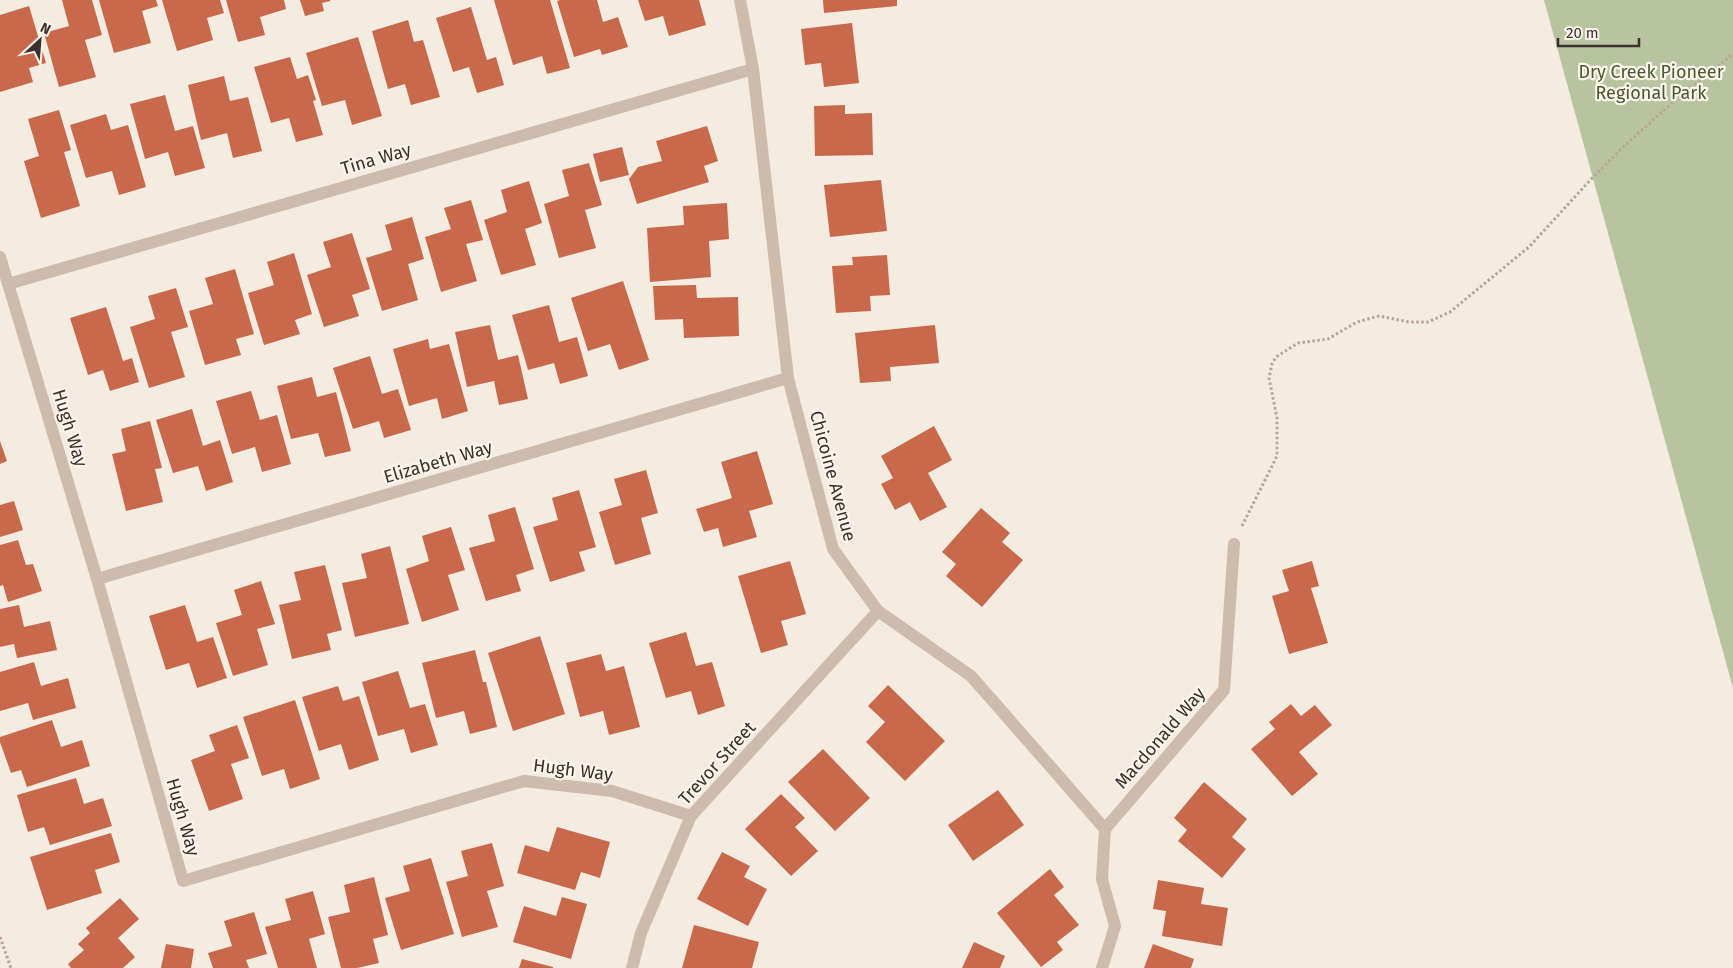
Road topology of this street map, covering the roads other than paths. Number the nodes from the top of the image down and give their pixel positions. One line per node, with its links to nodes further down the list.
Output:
1 (740, 0): 2 (street, Chicoine Avenue)
2 (753, 69): 4 (street, Tina Way); 5 (street, Chicoine Avenue)
3 (0, 257): 4 (street, Hugh Way)
4 (8, 284): 7 (street, Hugh Way)
5 (788, 378): 7 (street, Elizabeth Way); 8 (street, Chicoine Avenue)
6 (1234, 544): 10 (street, Macdonald Way)
7 (97, 579): 9 (street, Hugh Way)
8 (878, 611): 9 (street, Trevor Street); 10 (street, Chicoine Avenue)
9 (690, 816): 11 (street, Trevor Street)
10 (1105, 829): 12 (street)
11 (632, 968)
12 (1102, 968)

